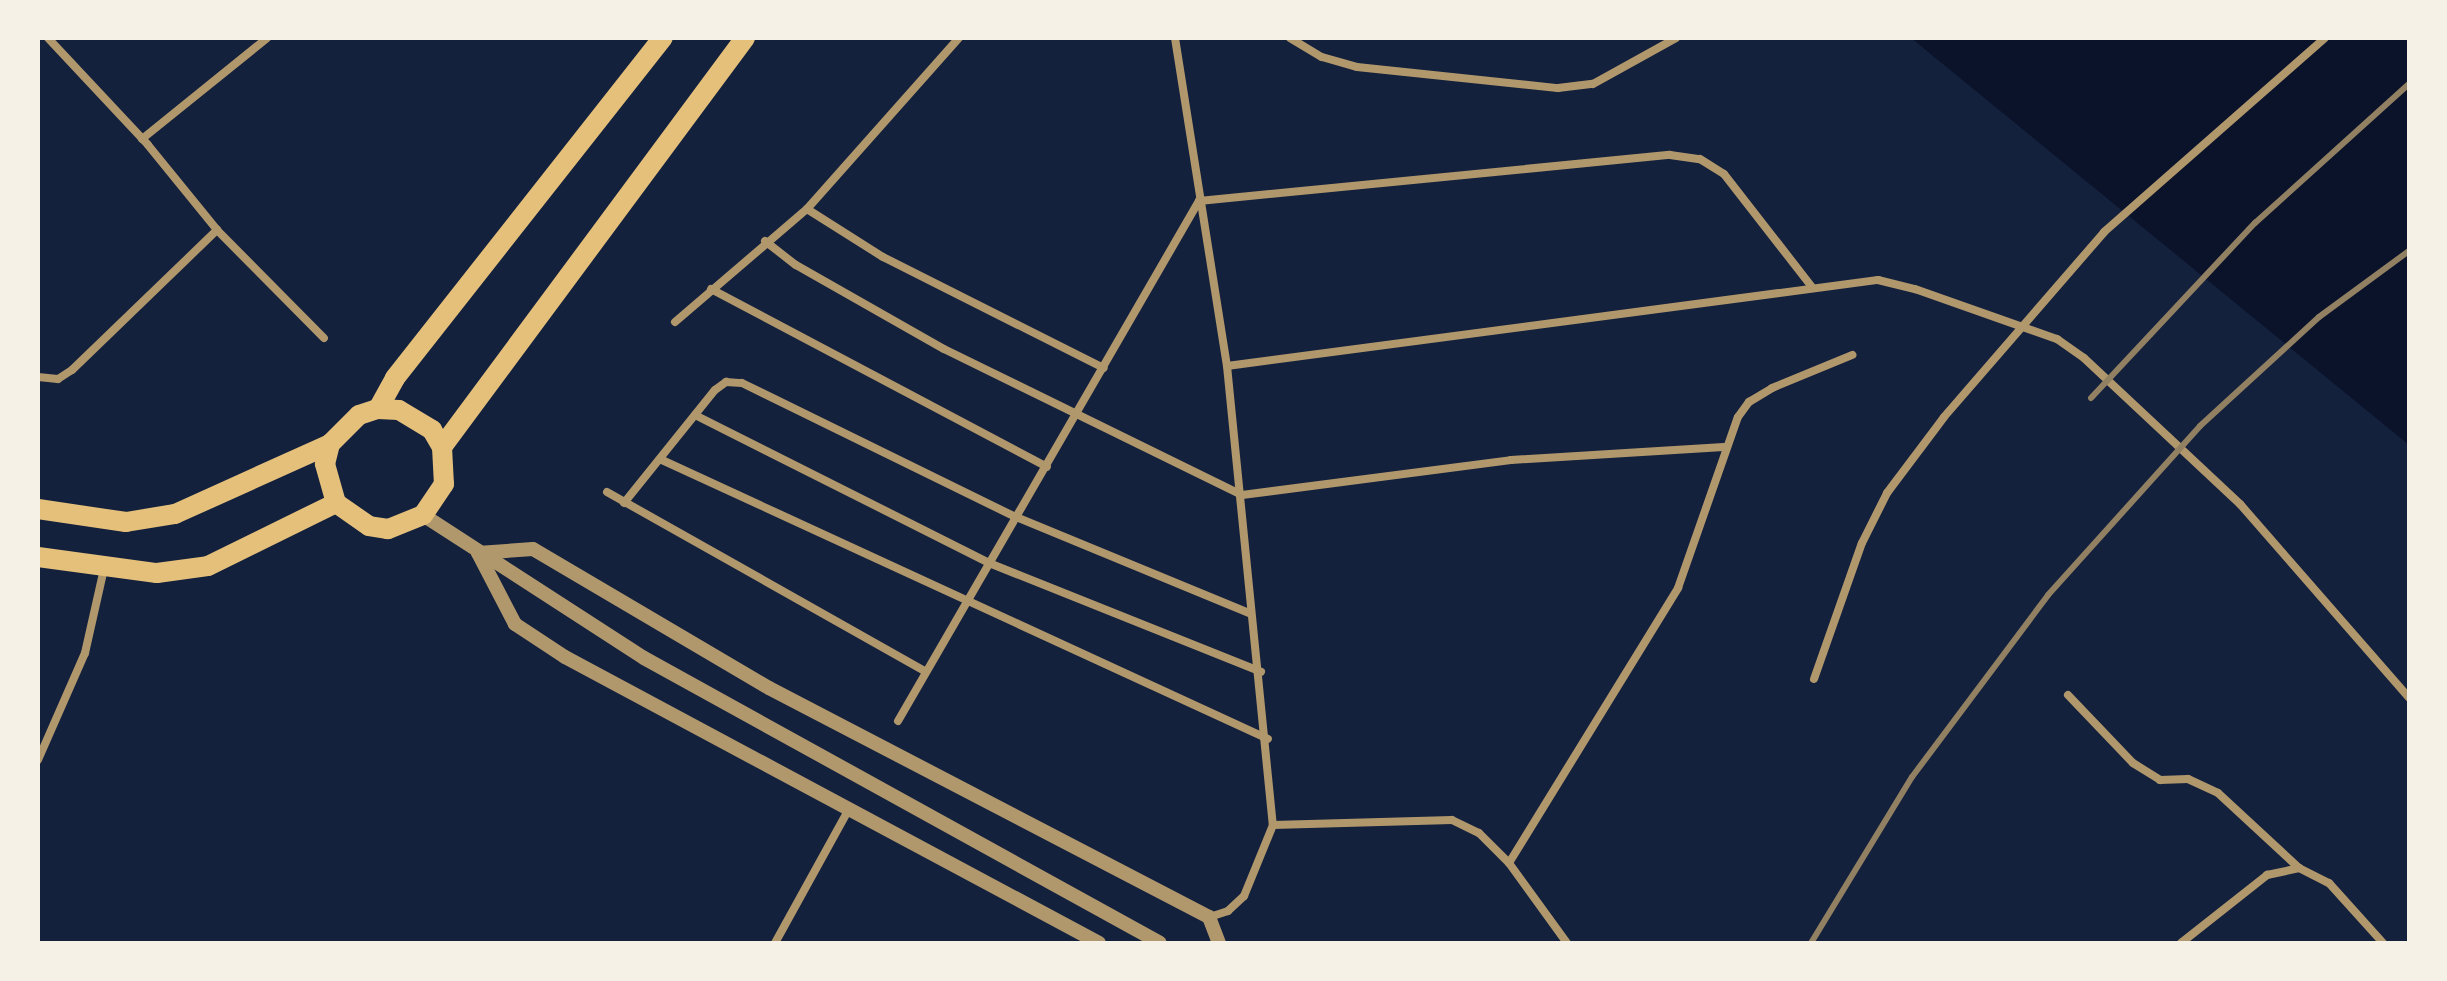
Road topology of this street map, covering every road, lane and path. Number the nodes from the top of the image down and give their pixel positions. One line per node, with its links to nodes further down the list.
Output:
1 (48, 38): 10 (street)
2 (267, 38): 10 (street)
3 (663, 38): 23 (main road)
4 (745, 38): 27 (main road)
5 (959, 38): 12 (street)
6 (1175, 38): 11 (street)
7 (1290, 38): 8 (street)
8 (1676, 38)
9 (2325, 38): 46 (street)
10 (142, 139): 13 (street)
11 (1199, 201): 15 (street); 20 (street); 21 (street)
12 (807, 209): 14 (street); 21 (street)
13 (217, 230): 18 (street); 22 (street)
14 (765, 241): 16 (street); 25 (street)
15 (1812, 287): 20 (street); 48 (street)
16 (711, 289): 17 (street); 30 (street)
17 (675, 322)
18 (324, 338)
19 (1852, 355): 28 (street)
20 (1227, 366): 32 (street)
21 (1104, 368): 25 (street)
22 (38, 377)
23 (378, 409): 26 (main road); 27 (main road)
24 (695, 415): 29 (street); 37 (street); 40 (street)
25 (1079, 415): 30 (street); 32 (street)
26 (330, 444): 33 (main road); 35 (main road)
27 (442, 447): 36 (main road)
28 (1724, 447): 32 (street); 54 (street)
29 (662, 460): 34 (street); 42 (street)
30 (1047, 467): 37 (street)
31 (607, 492): 34 (street)
32 (1242, 495): 43 (street)
33 (336, 503): 36 (main road); 41 (main road)
34 (624, 503): 44 (street)
35 (38, 509)
36 (423, 515): 38 (street)
37 (1016, 517): 40 (street); 43 (street)
38 (478, 553): 52 (street); 56 (street); 59 (street)
39 (38, 557): 41 (main road)
40 (989, 563): 42 (street); 45 (street)
41 (104, 569): 51 (street)
42 (967, 603): 44 (street); 50 (street)
43 (1251, 614): 45 (street)
44 (925, 671): 49 (street)
45 (1261, 672): 50 (street)
46 (1814, 679)
47 (2068, 695): 55 (street)
48 (2409, 698)
49 (898, 721)
50 (1268, 739): 53 (street)
51 (38, 760)
52 (848, 811): 57 (street); 58 (street)
53 (1273, 825): 54 (street); 56 (street)
54 (1509, 863): 61 (street)
55 (2299, 868): 62 (street); 63 (street)
56 (1209, 917): 60 (street)
57 (775, 943)
58 (1099, 943)
59 (1160, 943)
60 (1219, 943)
61 (1567, 943)
62 (2181, 943)
63 (2383, 943)

